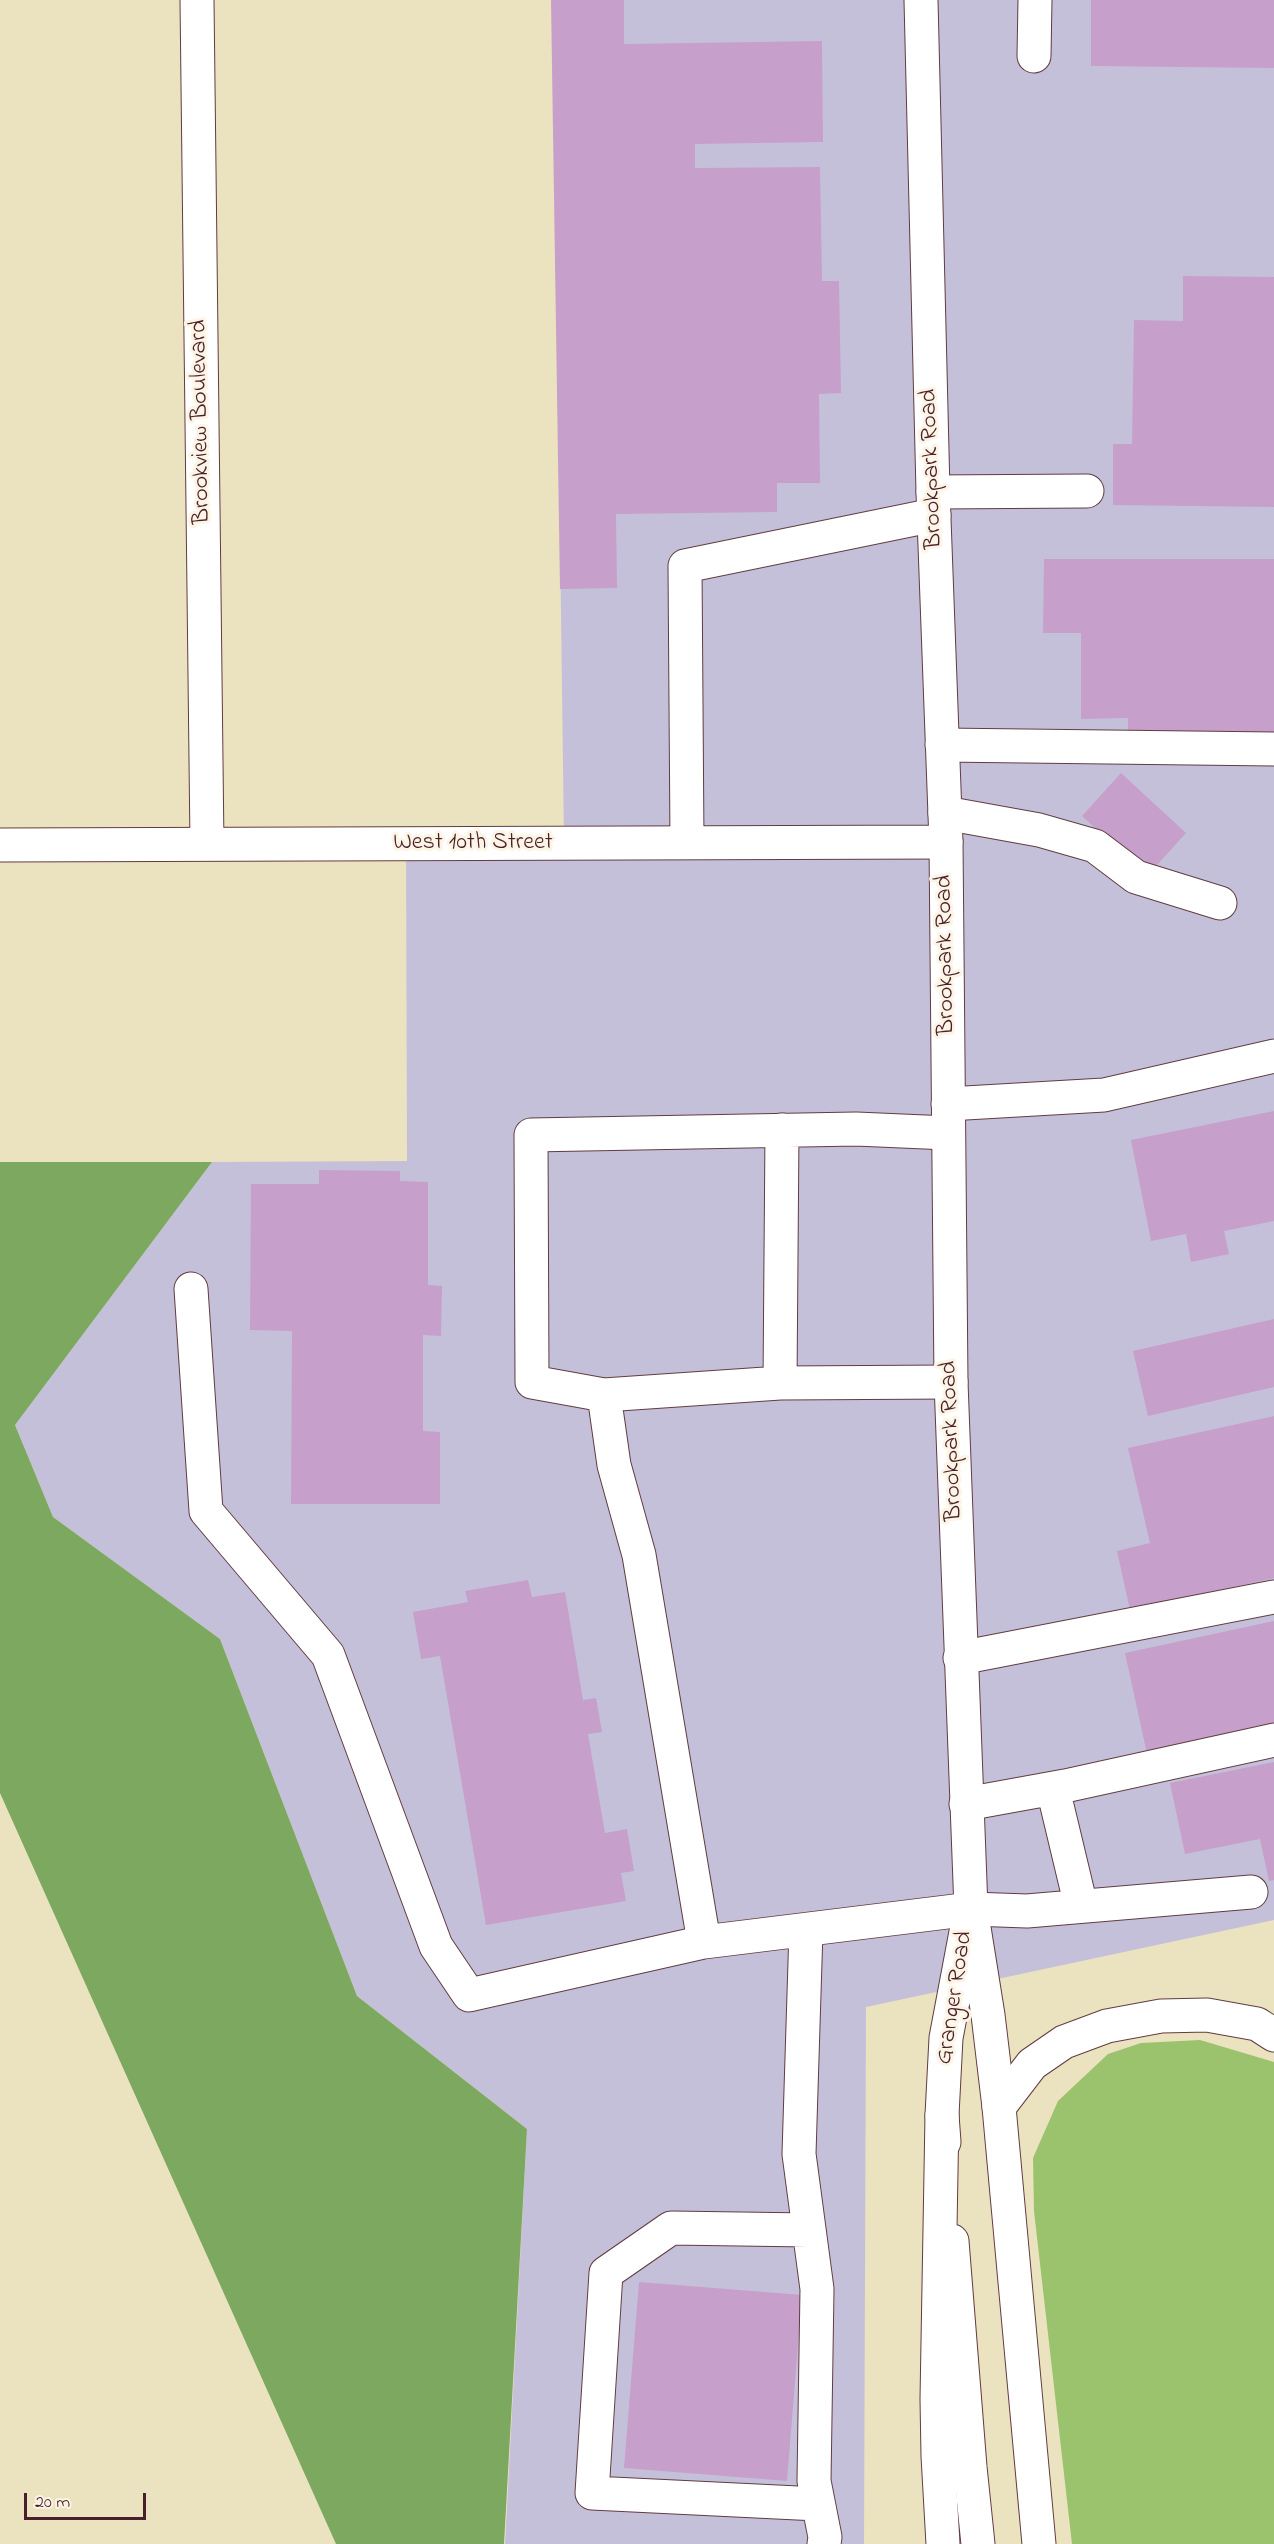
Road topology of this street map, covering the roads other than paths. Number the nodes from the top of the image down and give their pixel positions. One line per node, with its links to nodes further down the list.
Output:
1 (197, 0): 11 (main road, Brookview Boulevard)
2 (921, 0): 6 (main road, Brookpark Road)
3 (1035, 0): 4 (main road)
4 (1034, 56)
5 (1087, 491): 6 (main road)
6 (933, 504): 7 (main road, Brookpark Road); 10 (main road)
7 (942, 745): 8 (main road); 9 (main road, Brookpark Road)
8 (1274, 749)
9 (945, 828): 10 (main road, West 10th Street); 13 (main road, West 10th Street); 15 (main road, Brookpark Road)
10 (687, 843): 11 (main road, West 10th Street)
11 (207, 844): 12 (main road, West 10th Street)
12 (0, 845)
13 (1220, 903)
14 (1274, 1056): 15 (main road)
15 (948, 1119): 16 (main road); 18 (main road, Brookpark Road)
16 (782, 1130): 19 (main road); 20 (main road)
17 (191, 1289): 30 (main road)
18 (951, 1382): 19 (main road); 22 (main road, Brookpark Road)
19 (780, 1383): 20 (main road)
20 (604, 1395): 30 (main road)
21 (1274, 1597): 22 (main road)
22 (960, 1658): 25 (main road, Brookpark Road)
23 (1274, 1740): 24 (main road)
24 (1053, 1788): 25 (main road); 27 (main road)
25 (966, 1804): 28 (main road, Brookpark Road)
26 (1251, 1892): 27 (main road)
27 (1081, 1906): 28 (main road)
28 (970, 1909): 29 (main road); 32 (main road, Granger Road); 33 (main road, Granger Road)
29 (806, 1930): 30 (main road); 34 (main road)
30 (704, 1942)
31 (1274, 2035): 32 (main road)
32 (999, 2106): 39 (main road, Granger Road)
33 (942, 2115): 37 (main road); 38 (main road, Granger Road)
34 (809, 2230): 35 (main road); 35 (main road)
35 (818, 2504): 36 (main road)
36 (824, 2544)
37 (943, 2544)
38 (978, 2544)
39 (1040, 2544)

